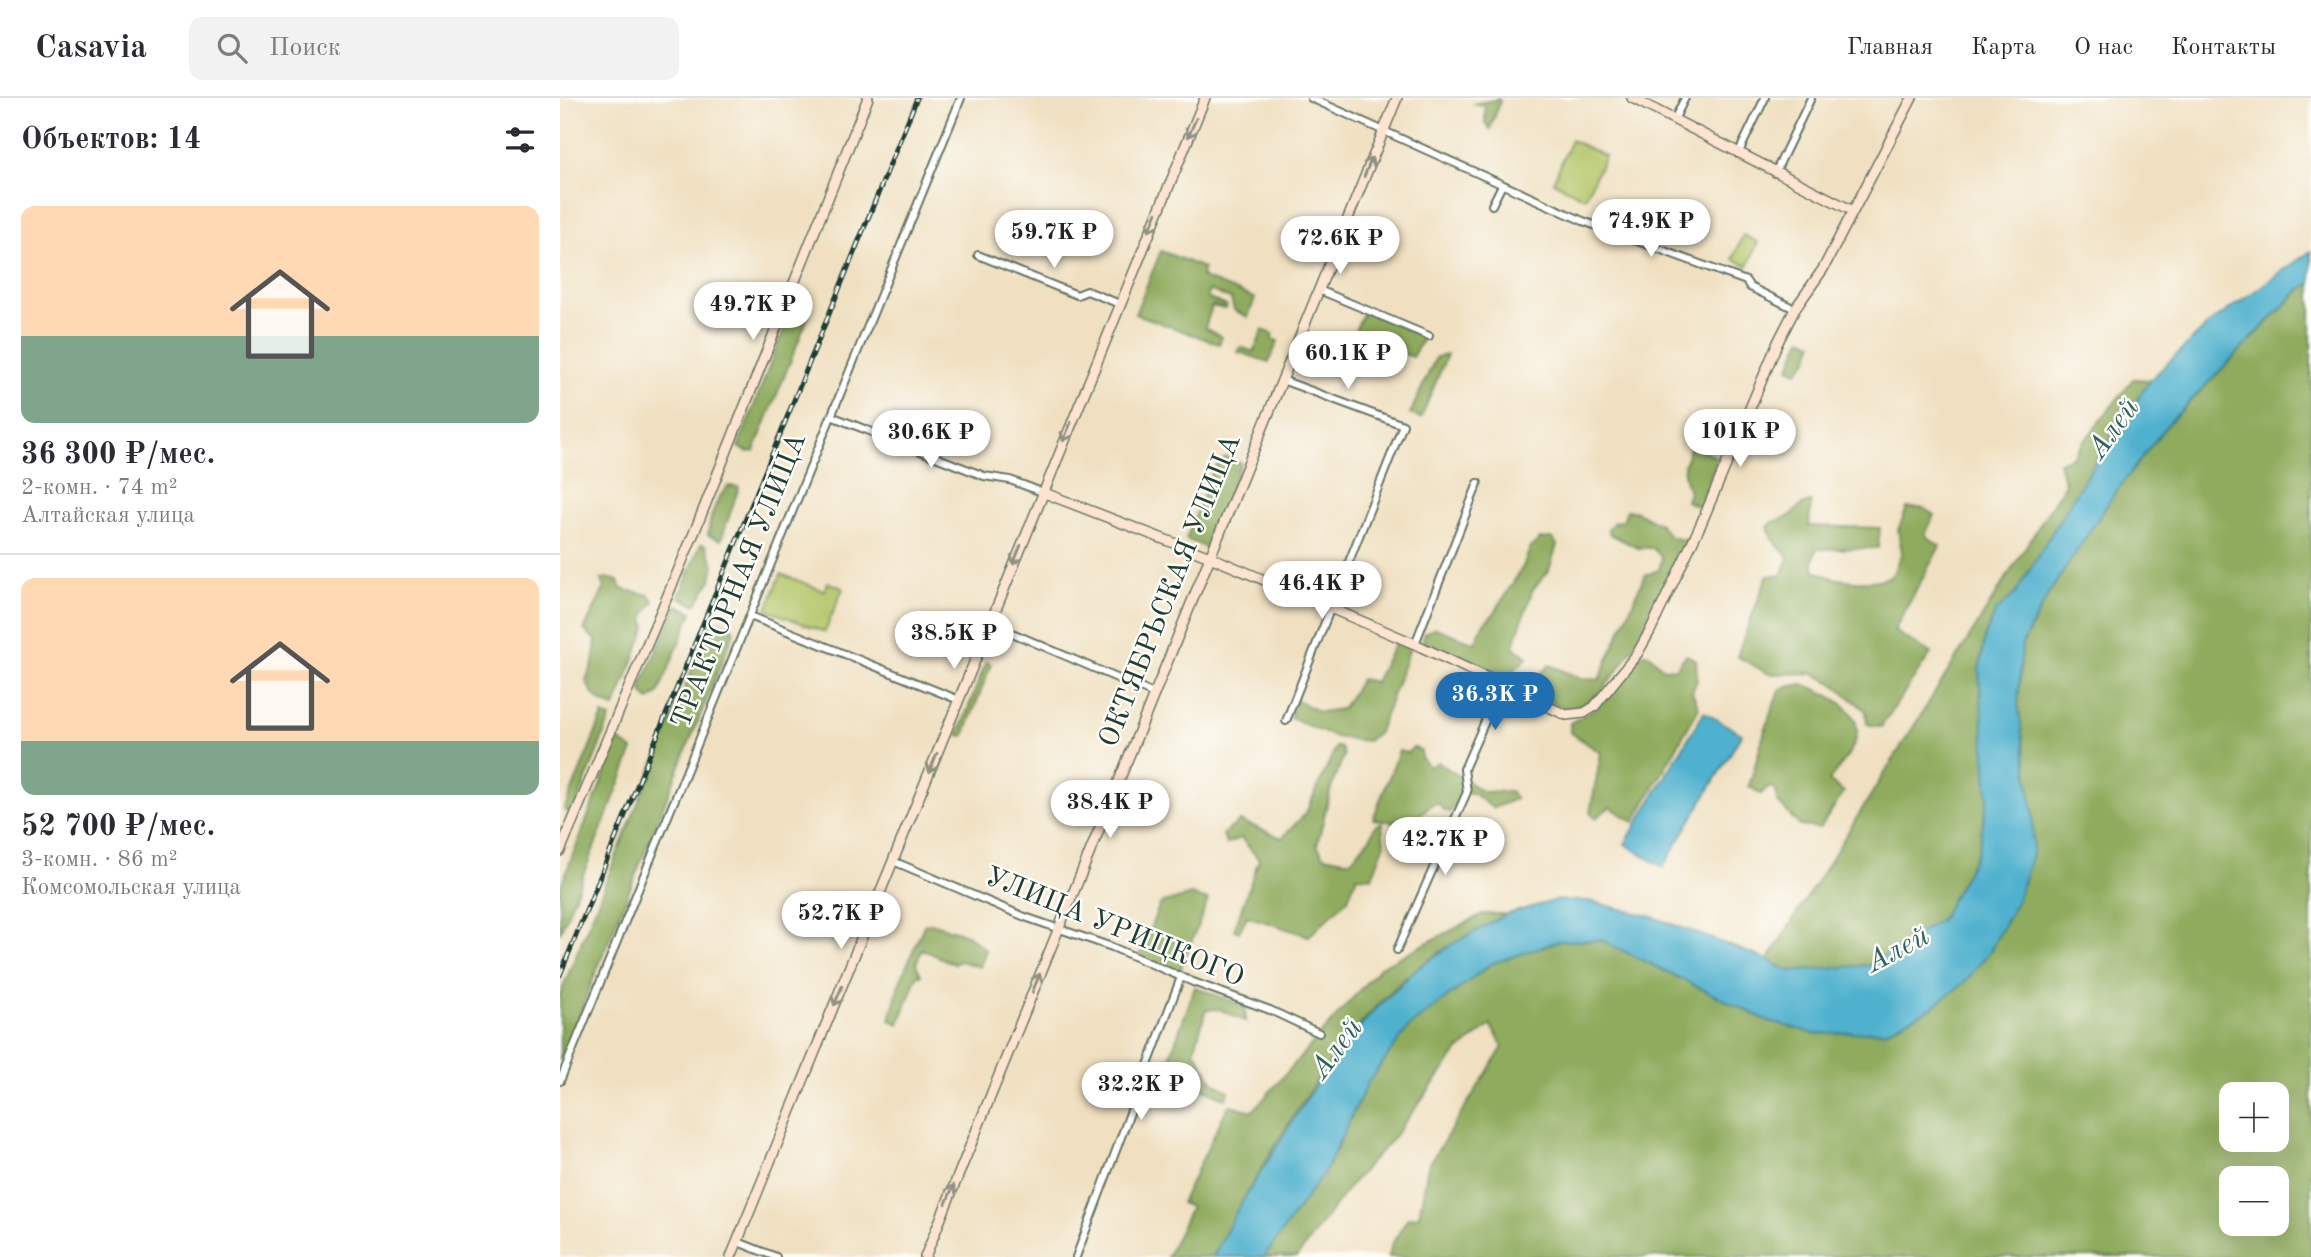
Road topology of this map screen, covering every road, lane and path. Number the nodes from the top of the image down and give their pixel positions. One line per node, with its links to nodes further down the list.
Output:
1 (867, 98): 36 (main road)
2 (961, 98): 24 (street, ТРАКТОРНАЯ УЛИЦА)
3 (1205, 98): 20 (main road, one-way to 20)
4 (1311, 98): 12 (street)
5 (1397, 98): 12 (main road, ОКТЯБРЬСКАЯ УЛИЦА)
6 (1632, 98): 11 (main road)
7 (1685, 98): 11 (street)
8 (1765, 98): 13 (street)
9 (1811, 98): 14 (street)
10 (1912, 98): 17 (main road)
11 (1674, 120): 13 (main road)
12 (1383, 128): 15 (street); 19 (main road, ОКТЯБРЬСКАЯ УЛИЦА, one-way to 12)
13 (1738, 153): 14 (main road)
14 (1775, 173): 17 (main road)
15 (1502, 185): 16 (street); 21 (street)
16 (1492, 205)
17 (1851, 210): 21 (main road)
18 (978, 254): 20 (street)
19 (1319, 290): 22 (street); 23 (main road, ОКТЯБРЬСКАЯ УЛИЦА)
20 (1120, 304): 26 (main road, one-way to 26)
21 (1795, 309): 32 (main road)
22 (1429, 336)
23 (1282, 380): 27 (main road, ОКТЯБРЬСКАЯ УЛИЦА); 28 (street)
24 (831, 416): 26 (street); 29 (street, ТРАКТОРНАЯ УЛИЦА)
25 (1478, 483): 31 (street)
26 (1042, 492): 27 (main road); 30 (main road, one-way to 30)
27 (1210, 556): 28 (main road); 33 (main road, ОКТЯБРЬСКАЯ УЛИЦА)
28 (1332, 609): 31 (main road); 35 (street)
29 (750, 616): 34 (street); 42 (street, ТРАКТОРНАЯ УЛИЦА)
30 (989, 623): 33 (street); 34 (main road)
31 (1415, 644): 32 (main road)
32 (1501, 685): 39 (street)
33 (1154, 694): 38 (main road, ОКТЯБРЬСКАЯ УЛИЦА)
34 (958, 700): 37 (main road, one-way to 37)
35 (1286, 721)
36 (560, 851)
37 (893, 861): 38 (street, УЛИЦА УРИЦКОГО); 43 (main road, one-way to 43)
38 (1058, 928): 40 (street, УЛИЦА УРИЦКОГО); 46 (main road, ОКТЯБРЬСКАЯ УЛИЦА, one-way to 38)
39 (1397, 950)
40 (1181, 977): 41 (street, УЛИЦА УРИЦКОГО); 47 (street)
41 (1319, 1033)
42 (560, 1081)
43 (738, 1241): 44 (main road); 45 (street)
44 (731, 1257)
45 (776, 1257)
46 (925, 1257)
47 (1076, 1257)

